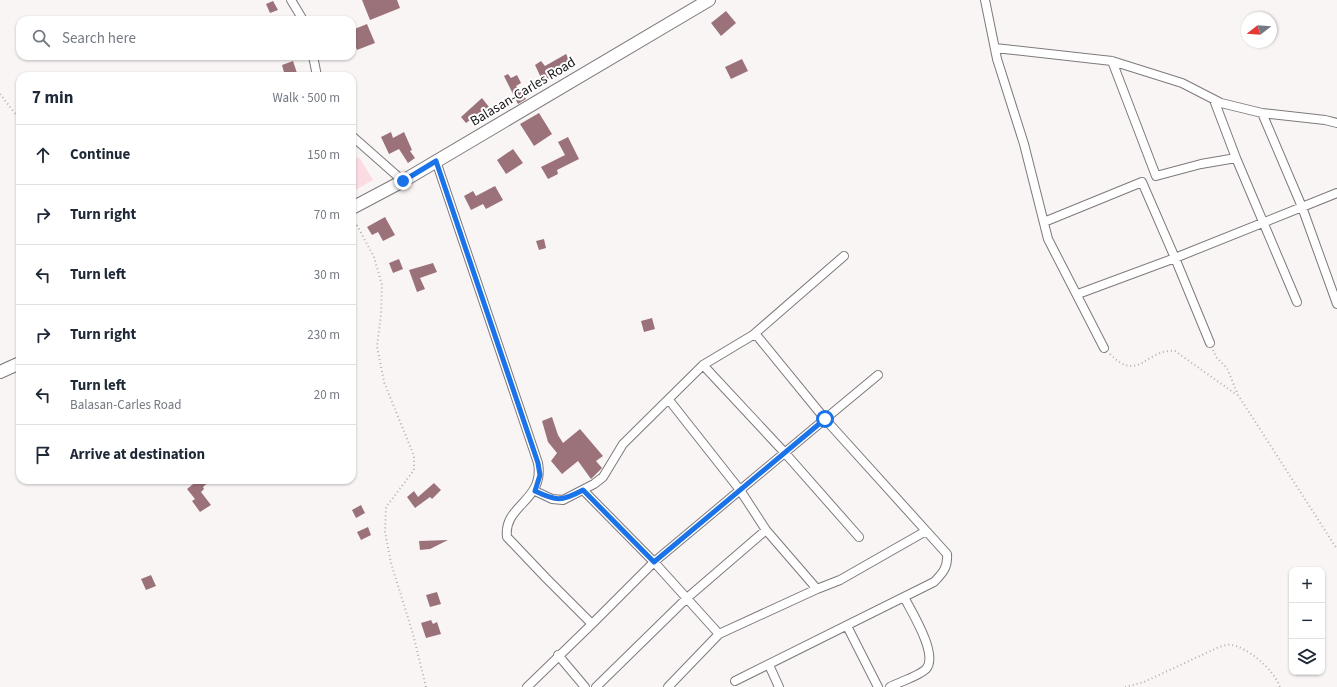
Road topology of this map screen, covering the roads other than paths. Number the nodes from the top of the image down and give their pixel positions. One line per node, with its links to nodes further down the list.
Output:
1 (291, 0): 4 (street)
2 (709, 0): 14 (main road, Balasan-Carles Road)
3 (985, 0): 5 (street)
4 (301, 16)
5 (995, 48): 7 (street); 21 (street)
6 (314, 60): 8 (street)
7 (1112, 61): 9 (street); 15 (street)
8 (316, 72)
9 (1214, 100): 10 (street); 13 (street)
10 (1262, 113): 11 (street); 20 (street)
11 (1337, 123)
12 (356, 140): 16 (street)
13 (1236, 158): 15 (street); 22 (street)
14 (436, 161): 16 (main road, Balasan-Carles Road); 40 (street)
15 (1156, 176): 17 (street)
16 (403, 181): 19 (main road, Balasan-Carles Road)
17 (1142, 182): 21 (street); 24 (street)
18 (1337, 193): 20 (street)
19 (356, 206)
20 (1302, 207): 22 (street); 27 (street)
21 (1044, 222): 25 (street)
22 (1263, 222): 24 (street); 26 (street)
23 (844, 256): 28 (street)
24 (1175, 258): 25 (street); 29 (street)
25 (1078, 294): 30 (street)
26 (1297, 302)
27 (1337, 304)
28 (753, 335): 32 (street); 36 (street)
29 (1210, 343)
30 (1104, 348)
31 (16, 365): 33 (main road)
32 (703, 365): 35 (street); 37 (street)
33 (0, 372)
34 (878, 375): 36 (street)
35 (668, 400): 38 (street); 39 (street)
36 (825, 419): 37 (street); 42 (street)
37 (785, 453): 39 (street); 43 (street)
38 (583, 490): 40 (street); 44 (street)
39 (740, 490): 41 (street); 44 (street)
40 (535, 491): 48 (street)
41 (766, 530): 45 (street); 47 (street)
42 (926, 531): 45 (street); 46 (street)
43 (859, 537)
44 (654, 562): 47 (street); 48 (street)
45 (817, 589): 50 (street)
46 (904, 597): 49 (street); 61 (street)
47 (686, 598): 50 (street); 57 (street)
48 (592, 624): 51 (street)
49 (847, 626): 52 (street); 60 (street)
50 (719, 634): 58 (street)
51 (558, 655): 54 (street); 56 (street)
52 (769, 665): 53 (street); 59 (street)
53 (735, 681)
54 (536, 684): 55 (street)
55 (527, 687)
56 (585, 687)
57 (596, 687)
58 (668, 687)
59 (779, 687)
60 (878, 687)
61 (890, 687)

